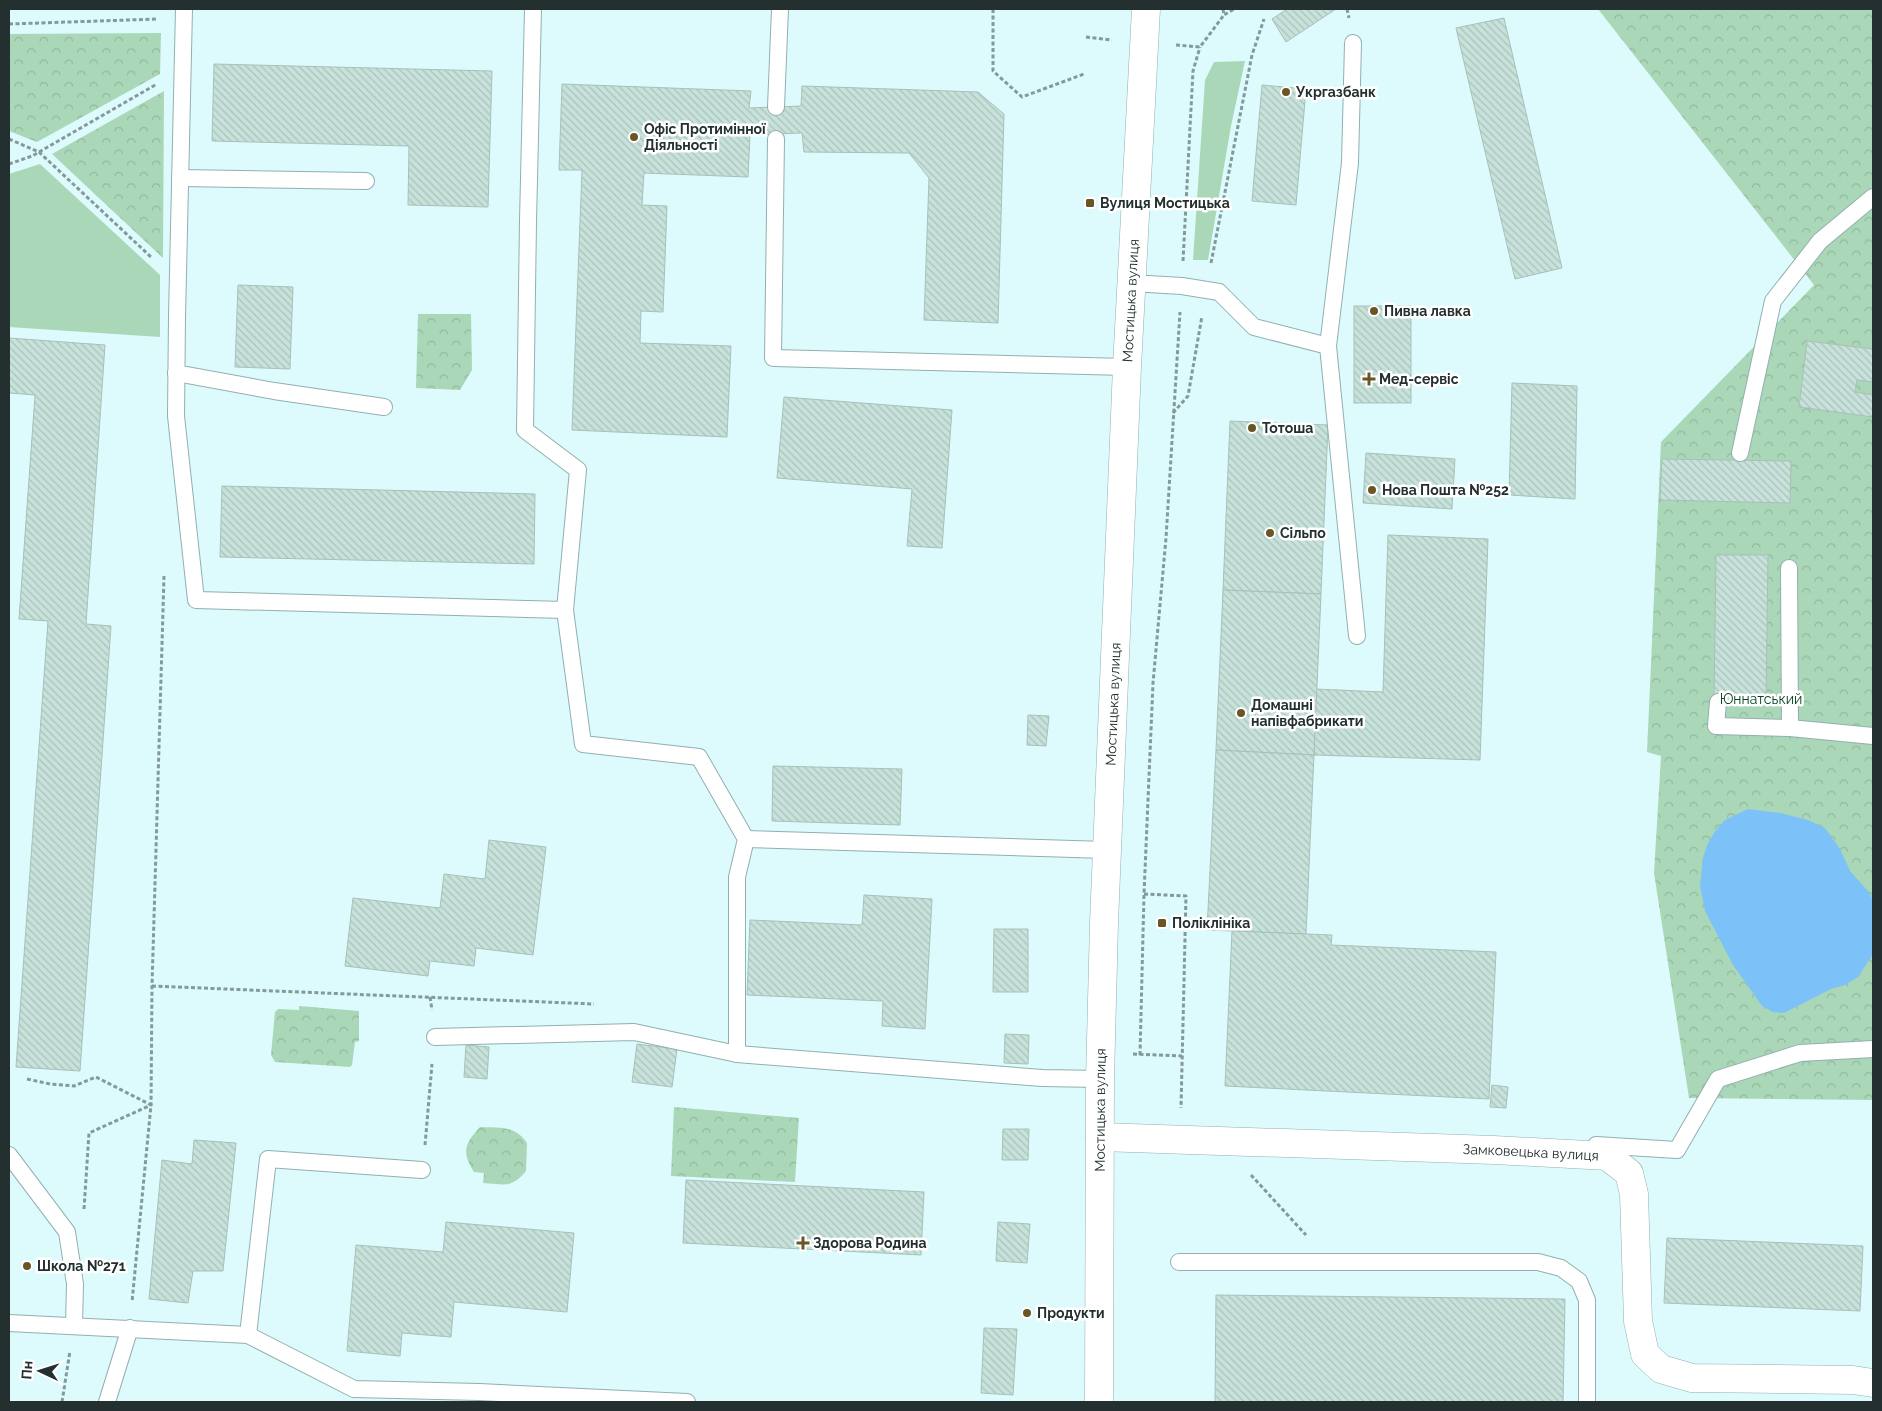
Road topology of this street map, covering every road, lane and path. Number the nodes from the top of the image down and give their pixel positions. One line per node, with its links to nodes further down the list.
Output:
1 (184, 9): 20 (lane)
2 (533, 9): 35 (lane)
3 (780, 9): 15 (lane)
4 (993, 9): 13 (path)
5 (1146, 9): 24 (street, Мостицька вулиця)
6 (1223, 9): 7 (path)
7 (1234, 9)
8 (164, 18): 10 (path)
9 (1264, 19): 26 (path)
10 (9, 24)
11 (1353, 43): 27 (lane)
12 (1200, 47): 25 (path)
13 (1084, 74)
14 (164, 80): 18 (path)
15 (776, 107)
16 (776, 138): 28 (lane)
17 (9, 139): 18 (path)
18 (39, 152): 19 (path); 23 (path)
19 (9, 164)
20 (180, 178): 21 (lane); 29 (lane)
21 (366, 181)
22 (1873, 197): 32 (lane)
23 (155, 261)
24 (1131, 283): 25 (lane); 28 (street, Мостицька вулиця)
25 (1182, 286): 26 (lane); 31 (path)
26 (1206, 290): 27 (lane); 31 (path)
27 (1328, 346): 36 (lane)
28 (1127, 366): 41 (street, Мостицька вулиця)
29 (176, 373): 30 (lane); 35 (lane)
30 (384, 407)
31 (1173, 413): 42 (path)
32 (1740, 453)
33 (1789, 568): 38 (lane)
34 (164, 598): 43 (path)
35 (564, 610): 40 (lane)
36 (1357, 636)
37 (1718, 702): 38 (lane)
38 (1790, 728): 39 (lane)
39 (1873, 736)
40 (746, 839): 41 (lane); 48 (lane)
41 (1106, 850): 51 (street, Мостицька вулиця)
42 (1144, 894): 49 (path); 52 (path)
43 (152, 986): 44 (path); 53 (path)
44 (430, 997): 45 (path); 46 (path)
45 (600, 1004)
46 (435, 1037): 48 (lane); 58 (path)
47 (1873, 1049): 56 (lane)
48 (737, 1054): 51 (lane)
49 (1140, 1055)
50 (27, 1079): 53 (path)
51 (1100, 1079): 54 (street, Мостицька вулиця)
52 (1181, 1102)
53 (151, 1105): 59 (path); 64 (path)
54 (1100, 1137): 55 (street, Замковецька вулиця); 70 (street, Мостицька вулиця)
55 (1220, 1142): 56 (street, Замковецька вулиця); 61 (path)
56 (1494, 1150): 66 (street, Замковецька вулиця)
57 (9, 1155): 59 (lane)
58 (422, 1170): 65 (lane)
59 (67, 1232): 63 (lane)
60 (1179, 1262): 61 (lane)
61 (1332, 1263): 71 (lane)
62 (9, 1323): 63 (lane)
63 (74, 1325): 64 (lane); 67 (path)
64 (130, 1328): 65 (lane); 68 (lane)
65 (248, 1335): 69 (lane)
66 (1873, 1383)
67 (62, 1402)
68 (107, 1402)
69 (687, 1402)
70 (1099, 1402)
71 (1587, 1402)

